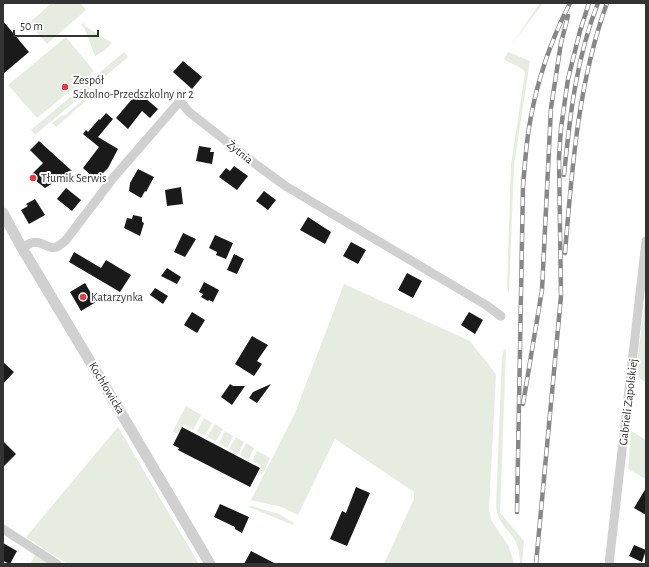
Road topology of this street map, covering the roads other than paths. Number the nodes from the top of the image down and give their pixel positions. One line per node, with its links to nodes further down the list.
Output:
1 (3, 213): 3 (street, Kochłowicka)
2 (646, 241): 8 (street, Gabrieli Zapolskiej)
3 (22, 248): 4 (street, Żytnia); 7 (street, Kochłowicka)
4 (501, 316)
5 (3, 529): 6 (street)
6 (58, 564)
7 (210, 564)
8 (610, 564)

